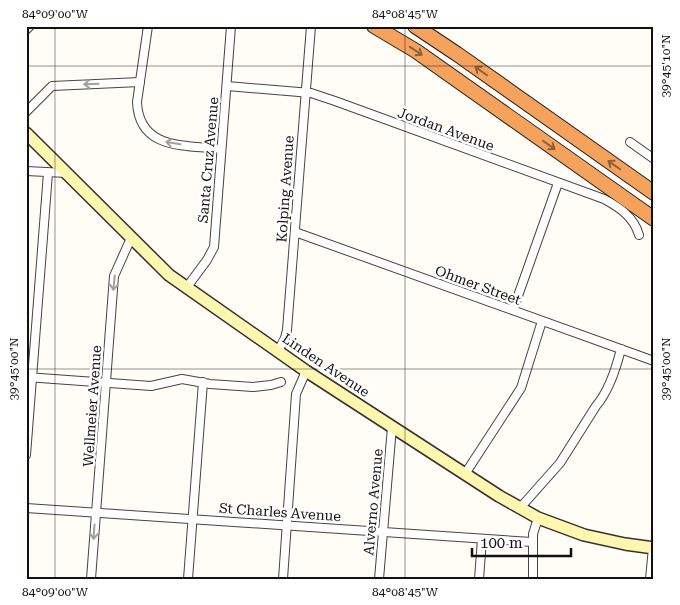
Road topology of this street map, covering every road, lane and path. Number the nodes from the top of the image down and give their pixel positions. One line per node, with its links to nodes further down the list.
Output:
1 (30, 26): 7 (street)
2 (148, 26): 8 (street)
3 (231, 26): 9 (street, Santa Cruz Avenue)
4 (311, 26): 10 (street, Kolping Avenue)
5 (374, 26): 21 (highway, one-way to 21)
6 (415, 26): 20 (highway, one-way to 6)
7 (26, 30)
8 (140, 82): 11 (street, one-way to 11); 14 (street, one-way to 8)
9 (226, 86): 10 (street, Jordan Avenue); 14 (street, Santa Cruz Avenue)
10 (305, 93): 19 (street, Jordan Avenue); 22 (street, Kolping Avenue)
11 (26, 112)
12 (26, 133): 18 (main road, Linden Avenue)
13 (630, 142): 15 (street)
14 (221, 149): 25 (street, Santa Cruz Avenue)
15 (654, 159)
16 (26, 171): 17 (street)
17 (48, 173): 18 (street); 32 (street)
18 (68, 174): 24 (main road, Linden Avenue)
19 (558, 184): 23 (street, Jordan Avenue); 26 (street)
20 (654, 193)
21 (654, 219)
22 (295, 232): 26 (street, Ohmer Street); 29 (street, Kolping Avenue)
23 (638, 234)
24 (132, 238): 25 (main road, Linden Avenue); 35 (street, Wellmeier Avenue, one-way to 35)
25 (187, 287): 29 (main road, Linden Avenue)
26 (513, 310): 27 (street, Ohmer Street)
27 (542, 321): 28 (street, Ohmer Street); 38 (street)
28 (621, 349): 30 (street, Ohmer Street); 40 (street)
29 (278, 351): 31 (main road, Linden Avenue)
30 (654, 361)
31 (306, 371): 36 (main road, Linden Avenue); 44 (street)
32 (29, 377): 35 (street); 37 (street)
33 (203, 382): 34 (street); 35 (street); 42 (street)
34 (281, 382)
35 (106, 383): 41 (street, Wellmeier Avenue)
36 (392, 427): 38 (main road, Linden Avenue); 45 (street, Alverno Avenue)
37 (26, 455)
38 (465, 474): 40 (main road, Linden Avenue)
39 (26, 508): 41 (street, St Charles Avenue)
40 (520, 508): 43 (main road, Linden Avenue)
41 (96, 512): 42 (street, St Charles Avenue); 49 (street, Wellmeier Avenue, one-way to 49)
42 (192, 518): 44 (street, St Charles Avenue); 50 (street)
43 (538, 518): 47 (street); 48 (main road, Linden Avenue)
44 (287, 525): 45 (street, St Charles Avenue); 51 (street)
45 (383, 532): 46 (street, St Charles Avenue); 52 (street, Alverno Avenue)
46 (482, 539): 47 (street, St Charles Avenue); 53 (street)
47 (532, 542): 54 (street)
48 (653, 548): 55 (street)
49 (91, 579)
50 (188, 579)
51 (283, 579)
52 (380, 579)
53 (479, 579)
54 (533, 579)
55 (650, 579)

